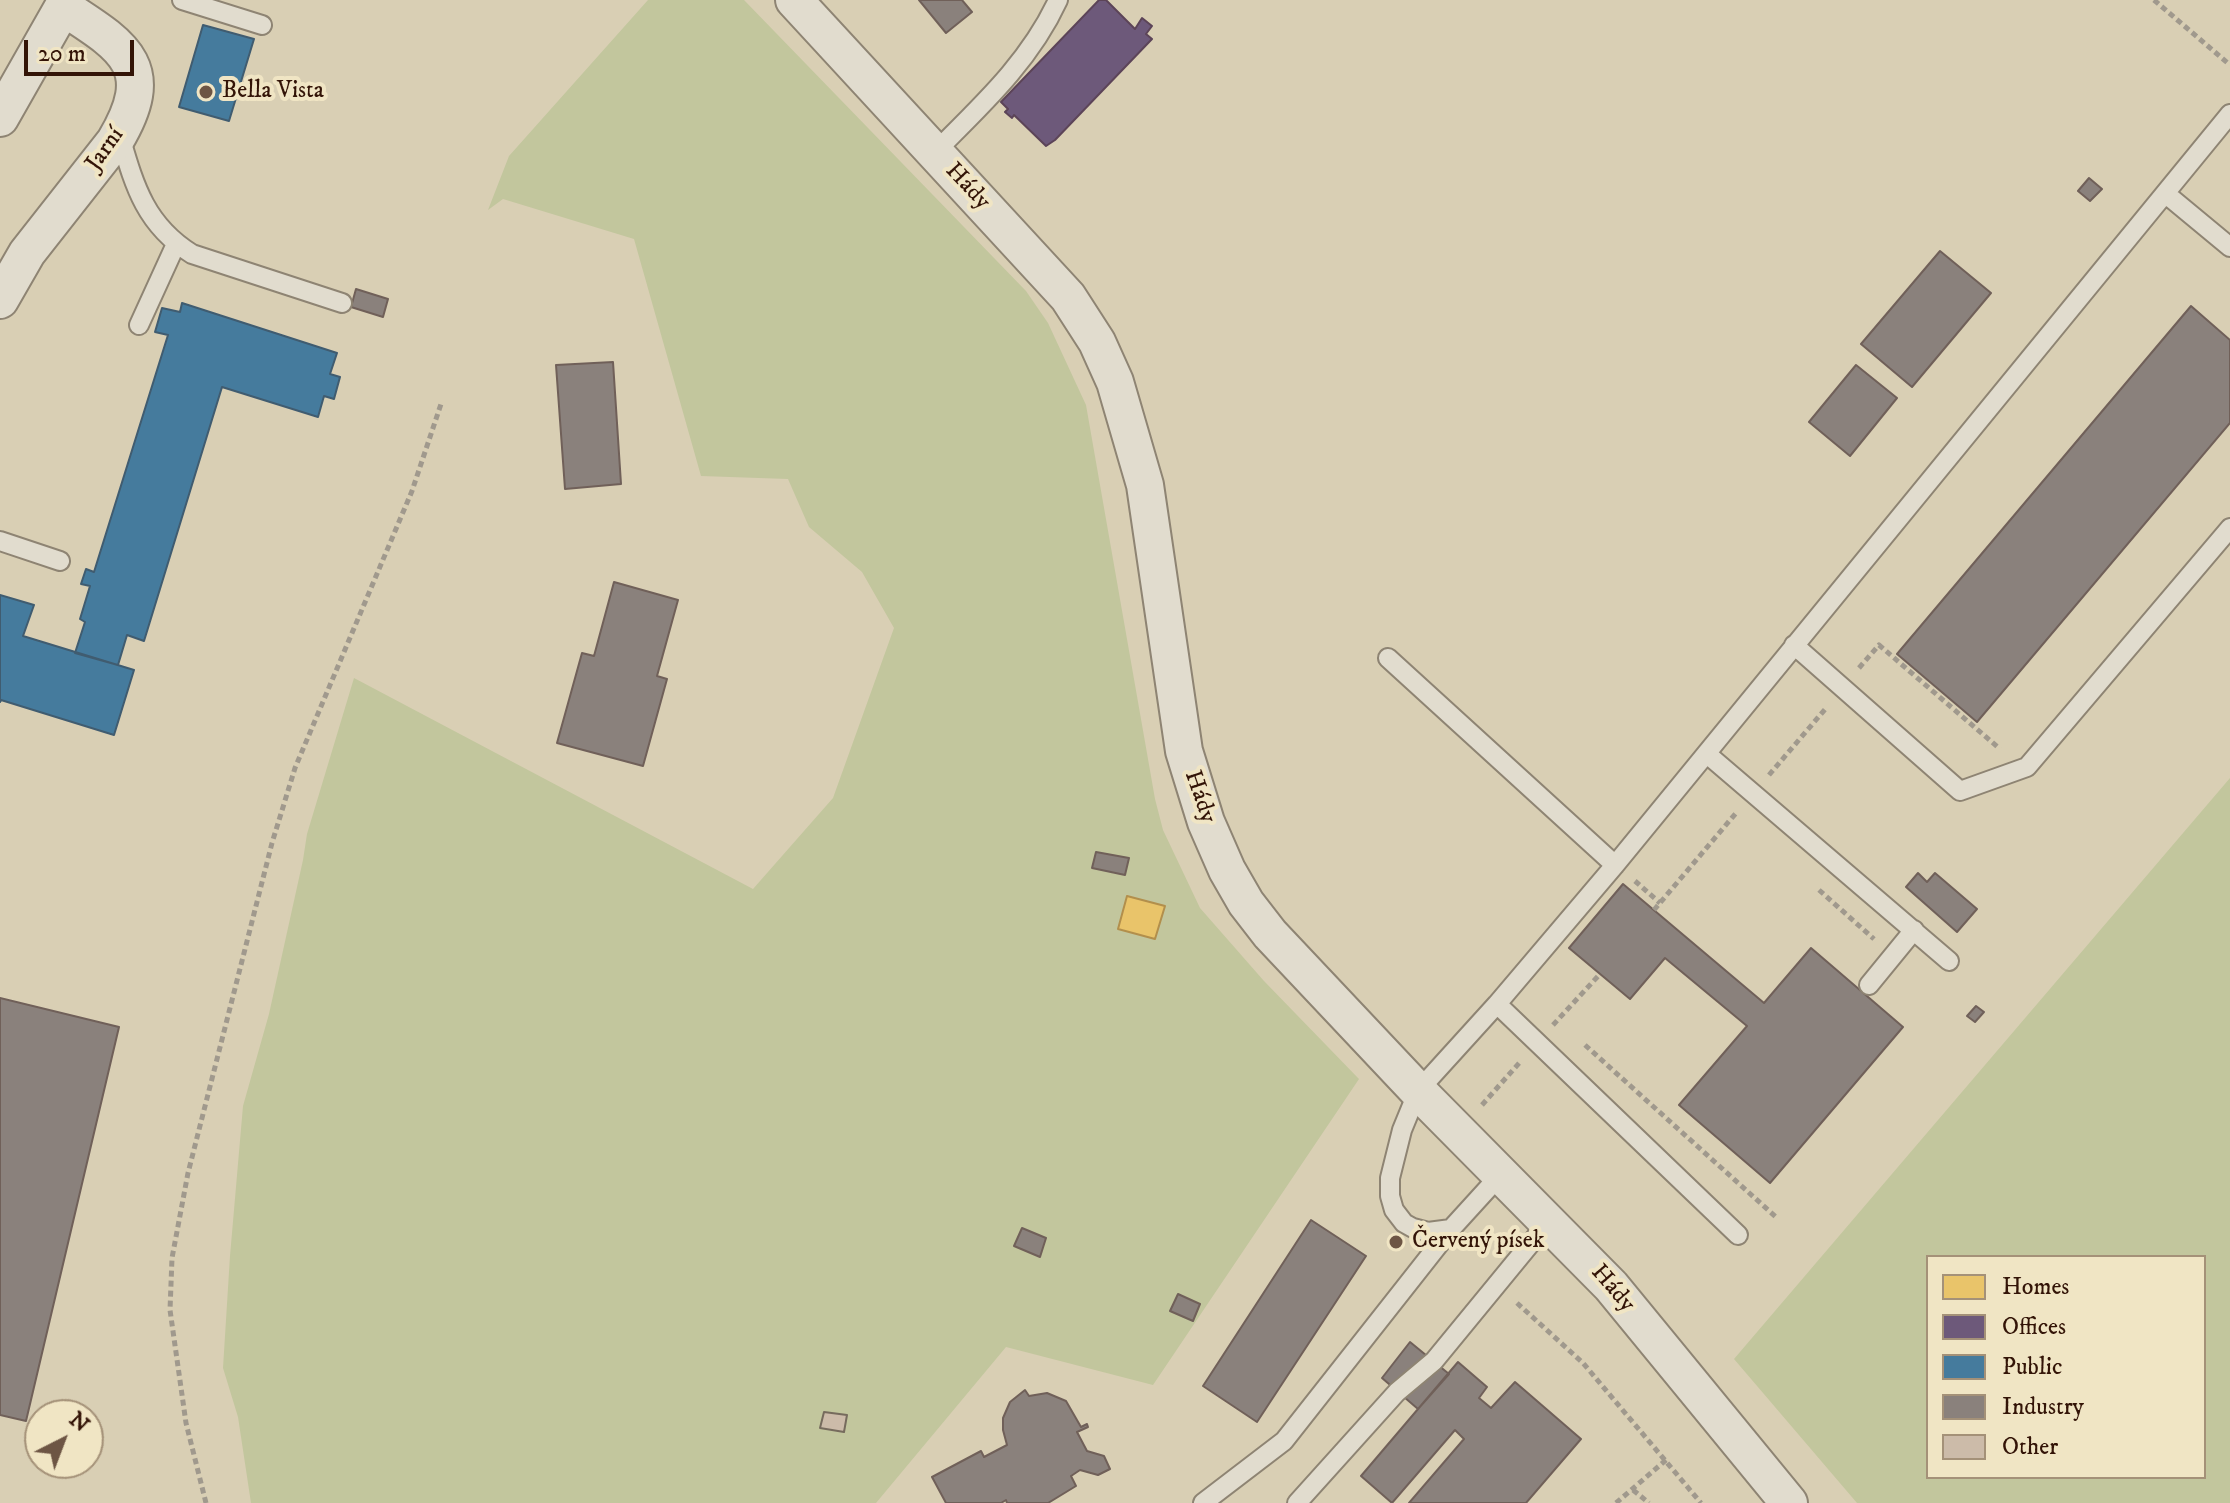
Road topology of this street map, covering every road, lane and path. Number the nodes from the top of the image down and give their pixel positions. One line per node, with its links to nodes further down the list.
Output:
1 (182, 0): 6 (lane)
2 (794, 0): 11 (street, Hády)
3 (1058, 0): 11 (lane)
4 (2154, 0): 7 (path)
5 (65, 4): 9 (street); 10 (street, Jarní)
6 (262, 25)
7 (2230, 65)
8 (2230, 114): 12 (lane)
9 (0, 118)
10 (119, 133): 13 (lane); 15 (street, Jarní)
11 (935, 152): 37 (street, Hády)
12 (2166, 194): 14 (lane); 22 (lane)
13 (176, 244): 16 (lane); 17 (lane)
14 (2230, 247)
15 (0, 300)
16 (342, 303)
17 (139, 325)
18 (441, 404): 46 (path)
19 (2230, 528): 26 (lane)
20 (0, 541): 21 (lane)
21 (60, 561)
22 (1794, 645): 24 (lane); 25 (lane)
23 (1388, 658): 28 (lane)
24 (1843, 688): 26 (lane); 26 (path); 27 (path)
25 (1707, 754): 27 (lane); 28 (lane)
26 (2023, 768)
27 (1753, 793): 29 (path); 30 (lane)
28 (1615, 865): 33 (lane)
29 (1654, 910)
30 (1914, 930): 31 (lane); 32 (lane)
31 (1949, 961)
32 (1869, 985)
33 (1497, 1004): 37 (lane); 42 (lane)
34 (1557, 1021): 35 (path)
35 (1569, 1031)
36 (1580, 1041): 39 (path)
37 (1418, 1091): 38 (street, Hády); 41 (lane)
38 (1502, 1173): 40 (street, Hády); 41 (lane)
39 (1777, 1218)
40 (1549, 1221): 43 (lane); 52 (street, Hády)
41 (1451, 1229): 47 (lane)
42 (1738, 1235)
43 (1495, 1285): 44 (path); 48 (lane)
44 (1666, 1460): 45 (path); 51 (path)
45 (1633, 1490): 49 (path); 50 (path)
46 (206, 1503)
47 (1203, 1503)
48 (1297, 1503)
49 (1616, 1503)
50 (1649, 1503)
51 (1701, 1503)
52 (1789, 1503)

